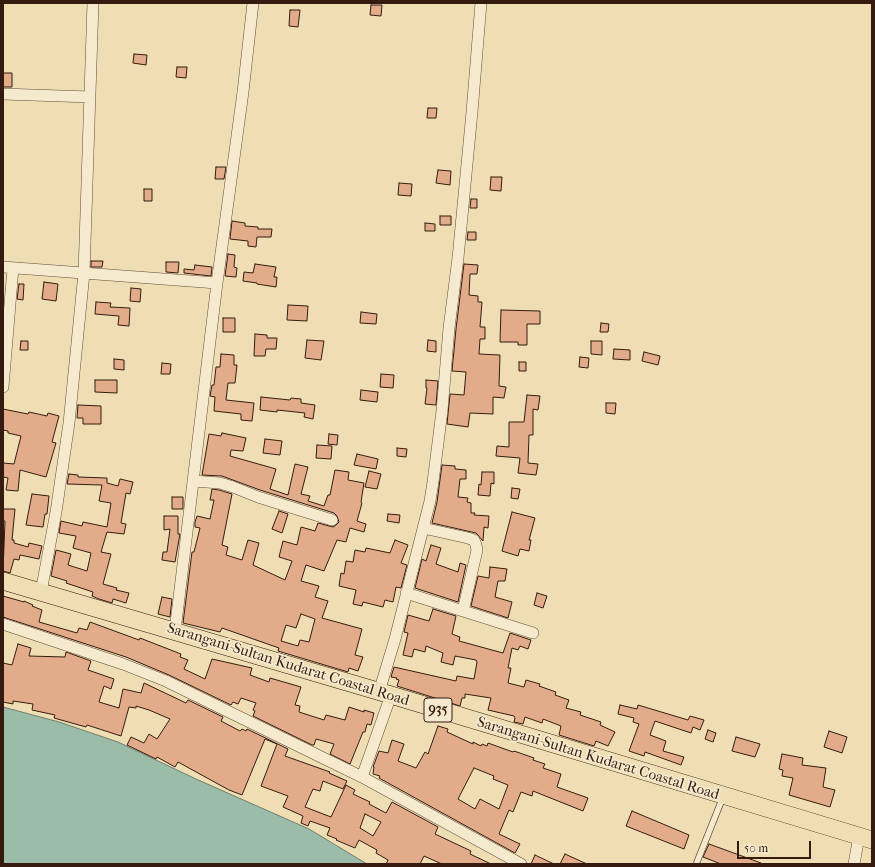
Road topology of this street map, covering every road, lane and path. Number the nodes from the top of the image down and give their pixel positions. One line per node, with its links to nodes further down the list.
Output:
1 (93, 3): 5 (street)
2 (253, 3): 8 (street)
3 (480, 3): 12 (street)
4 (3, 94): 5 (street)
5 (90, 97): 7 (street)
6 (8, 268): 7 (street); 9 (street)
7 (84, 273): 8 (street); 14 (street)
8 (217, 283): 10 (street)
9 (3, 387)
10 (193, 481): 11 (street); 18 (street)
11 (332, 520)
12 (423, 528): 15 (street); 16 (street)
13 (3, 581): 14 (main road, Sarangani-Sultan Kudarat Coastal Road / 935)
14 (41, 592): 18 (main road, Sarangani-Sultan Kudarat Coastal Road / 935)
15 (406, 593): 16 (street); 20 (street)
16 (463, 611): 19 (street)
17 (3, 624): 21 (street)
18 (175, 631): 20 (main road, Sarangani-Sultan Kudarat Coastal Road / 935)
19 (533, 633)
20 (385, 693): 21 (street); 22 (main road, Sarangani-Sultan Kudarat Coastal Road / 935)
21 (362, 777): 25 (street)
22 (723, 796): 23 (main road, Sarangani-Sultan Kudarat Coastal Road / 935); 24 (lane)
23 (865, 838): 26 (street)
24 (697, 862)
25 (521, 864)
26 (854, 864)

